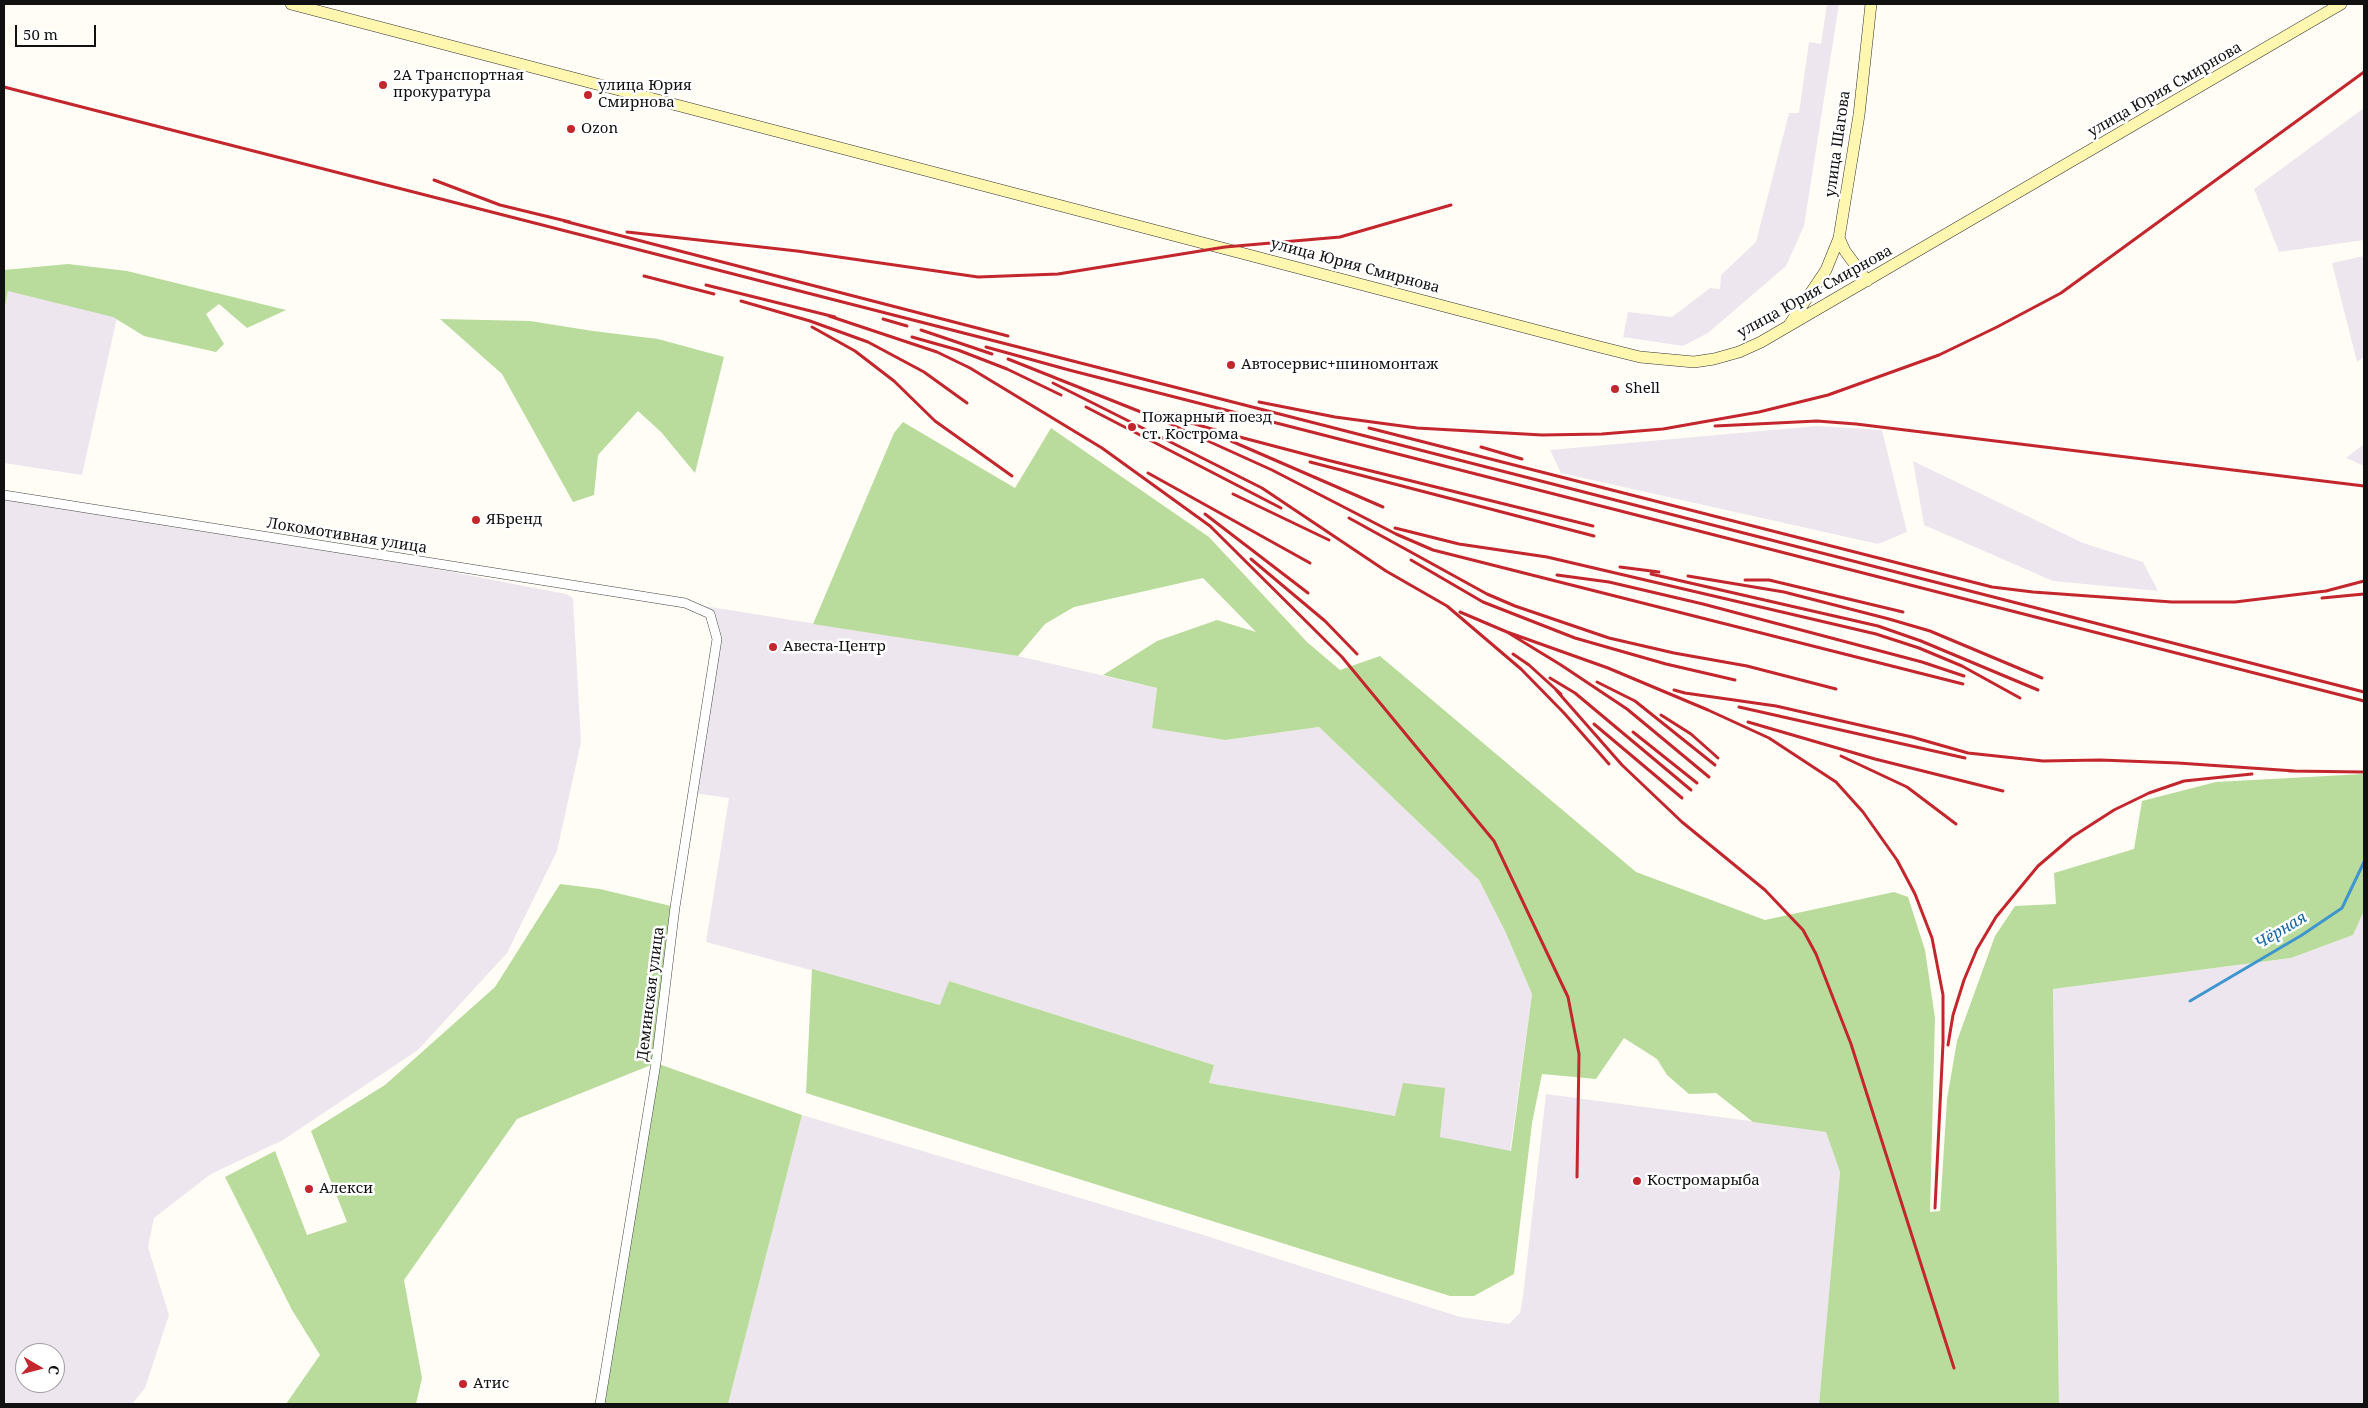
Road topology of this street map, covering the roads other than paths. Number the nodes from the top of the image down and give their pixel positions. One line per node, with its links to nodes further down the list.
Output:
1 (291, 4): 6 (main road, улица Юрия Смирнова)
2 (1871, 4): 4 (main road, улица Шагова)
3 (2341, 4): 5 (main road, улица Юрия Смирнова)
4 (1839, 238): 5 (main road); 6 (main road, улица Шагова)
5 (1867, 281): 6 (main road, улица Юрия Смирнова)
6 (1786, 328)
7 (4, 495): 8 (street, Локомотивная улица)
8 (685, 603): 9 (street, Деминская улица)
9 (600, 1404)

